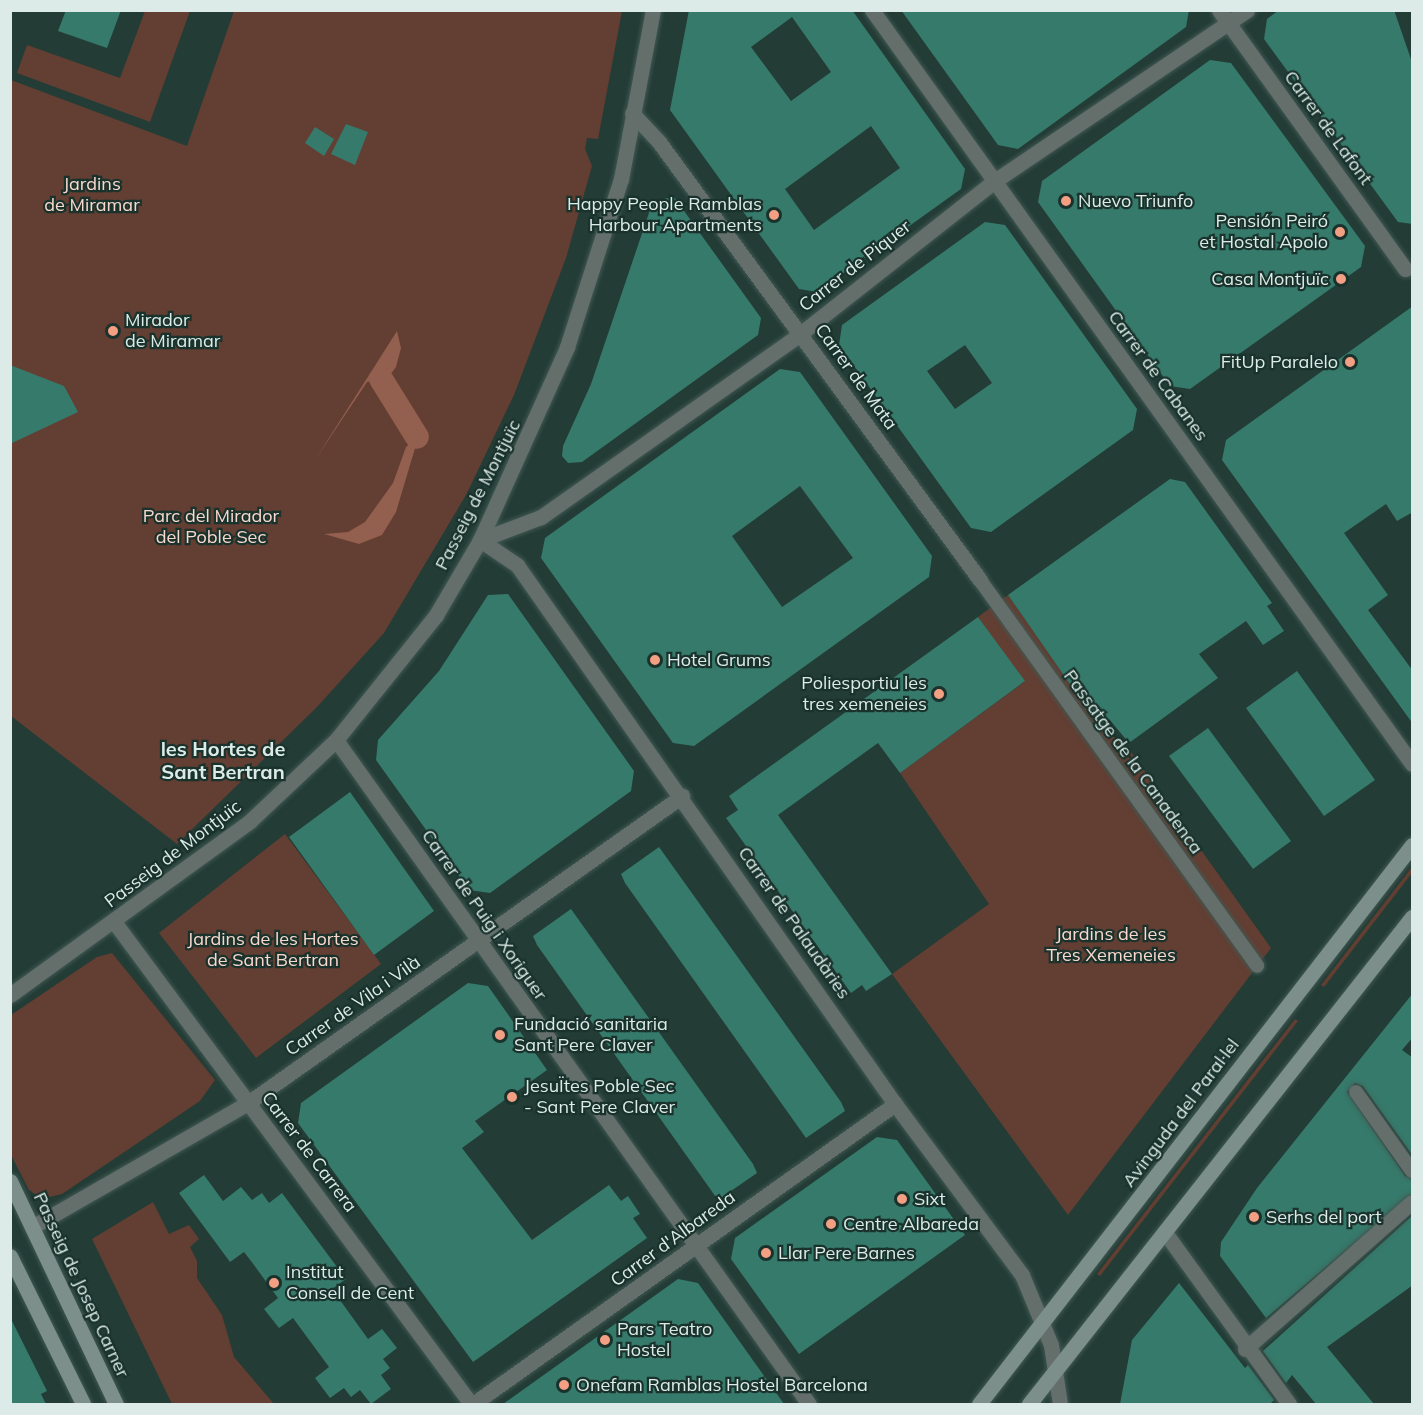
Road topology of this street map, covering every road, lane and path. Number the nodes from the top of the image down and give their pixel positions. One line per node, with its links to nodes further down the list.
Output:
1 (653, 10): 6 (street, Passeig de Montjuïc)
2 (872, 10): 7 (street, Carrer de Cabanes)
3 (1219, 10): 5 (street, Carrer de Lafont)
4 (1247, 10): 5 (street, Carrer de Piquer)
5 (1229, 24): 7 (street, Carrer de Piquer); 8 (street, Carrer de Lafont)
6 (632, 113): 9 (street, Carrer de Mata); 10 (street, Passeig de Montjuïc)
7 (993, 182): 9 (street, Carrer de Piquer); 13 (street, Carrer de Cabanes)
8 (1405, 269)
9 (800, 334): 10 (street, Carrer de Piquer); 11 (street, Carrer de Mata)
10 (480, 540): 12 (street, Passeig de Montjuïc); 14 (street, Carrer de Palaudàries)
11 (980, 580): 19 (street, Passatge de la Canadenca)
12 (336, 740): 17 (street, Passeig de Montjuïc); 18 (street, Carrer de Puig i Xoriguer)
13 (1413, 764)
14 (682, 795): 18 (street, Carrer de Vila i Vilà); 23 (street, Carrer de Palaudàries)
15 (1413, 845): 31 (main road, Avinguda del Paral·lel)
16 (1413, 917): 28 (main road)
17 (115, 923): 20 (street, Passeig de Montjuïc); 22 (street, Carrer de Carrera)
18 (479, 941): 22 (street, Carrer de Vila i Vilà); 29 (street, Carrer de Puig i Xoriguer)
19 (1257, 966)
20 (10, 995)
21 (1356, 1092): 24 (street)
22 (248, 1103): 27 (street, Carrer de Vila i Vilà); 37 (street, Carrer de Carrera)
23 (895, 1104): 29 (street, Carrer d'Albareda); 31 (street, Carrer de Palaudàries)
24 (1413, 1171)
25 (10, 1181): 27 (main road, Passeig de Josep Carner)
26 (1413, 1202): 32 (street)
27 (32, 1227): 36 (main road, Passeig de Josep Carner)
28 (1166, 1234): 32 (street); 33 (main road)
29 (695, 1248): 37 (street, Carrer d'Albareda); 38 (street, Carrer de Puig i Xoriguer)
30 (10, 1256): 35 (main road)
31 (1044, 1322): 33 (street, Carrer de Palaudàries); 39 (main road, Avinguda del Paral·lel)
32 (1245, 1349): 34 (street)
33 (1057, 1371): 40 (main road); 41 (street, Carrer de Palaudàries)
34 (1284, 1402)
35 (82, 1404)
36 (116, 1404)
37 (472, 1404)
38 (809, 1404)
39 (979, 1404)
40 (1029, 1404)
41 (1060, 1404)

